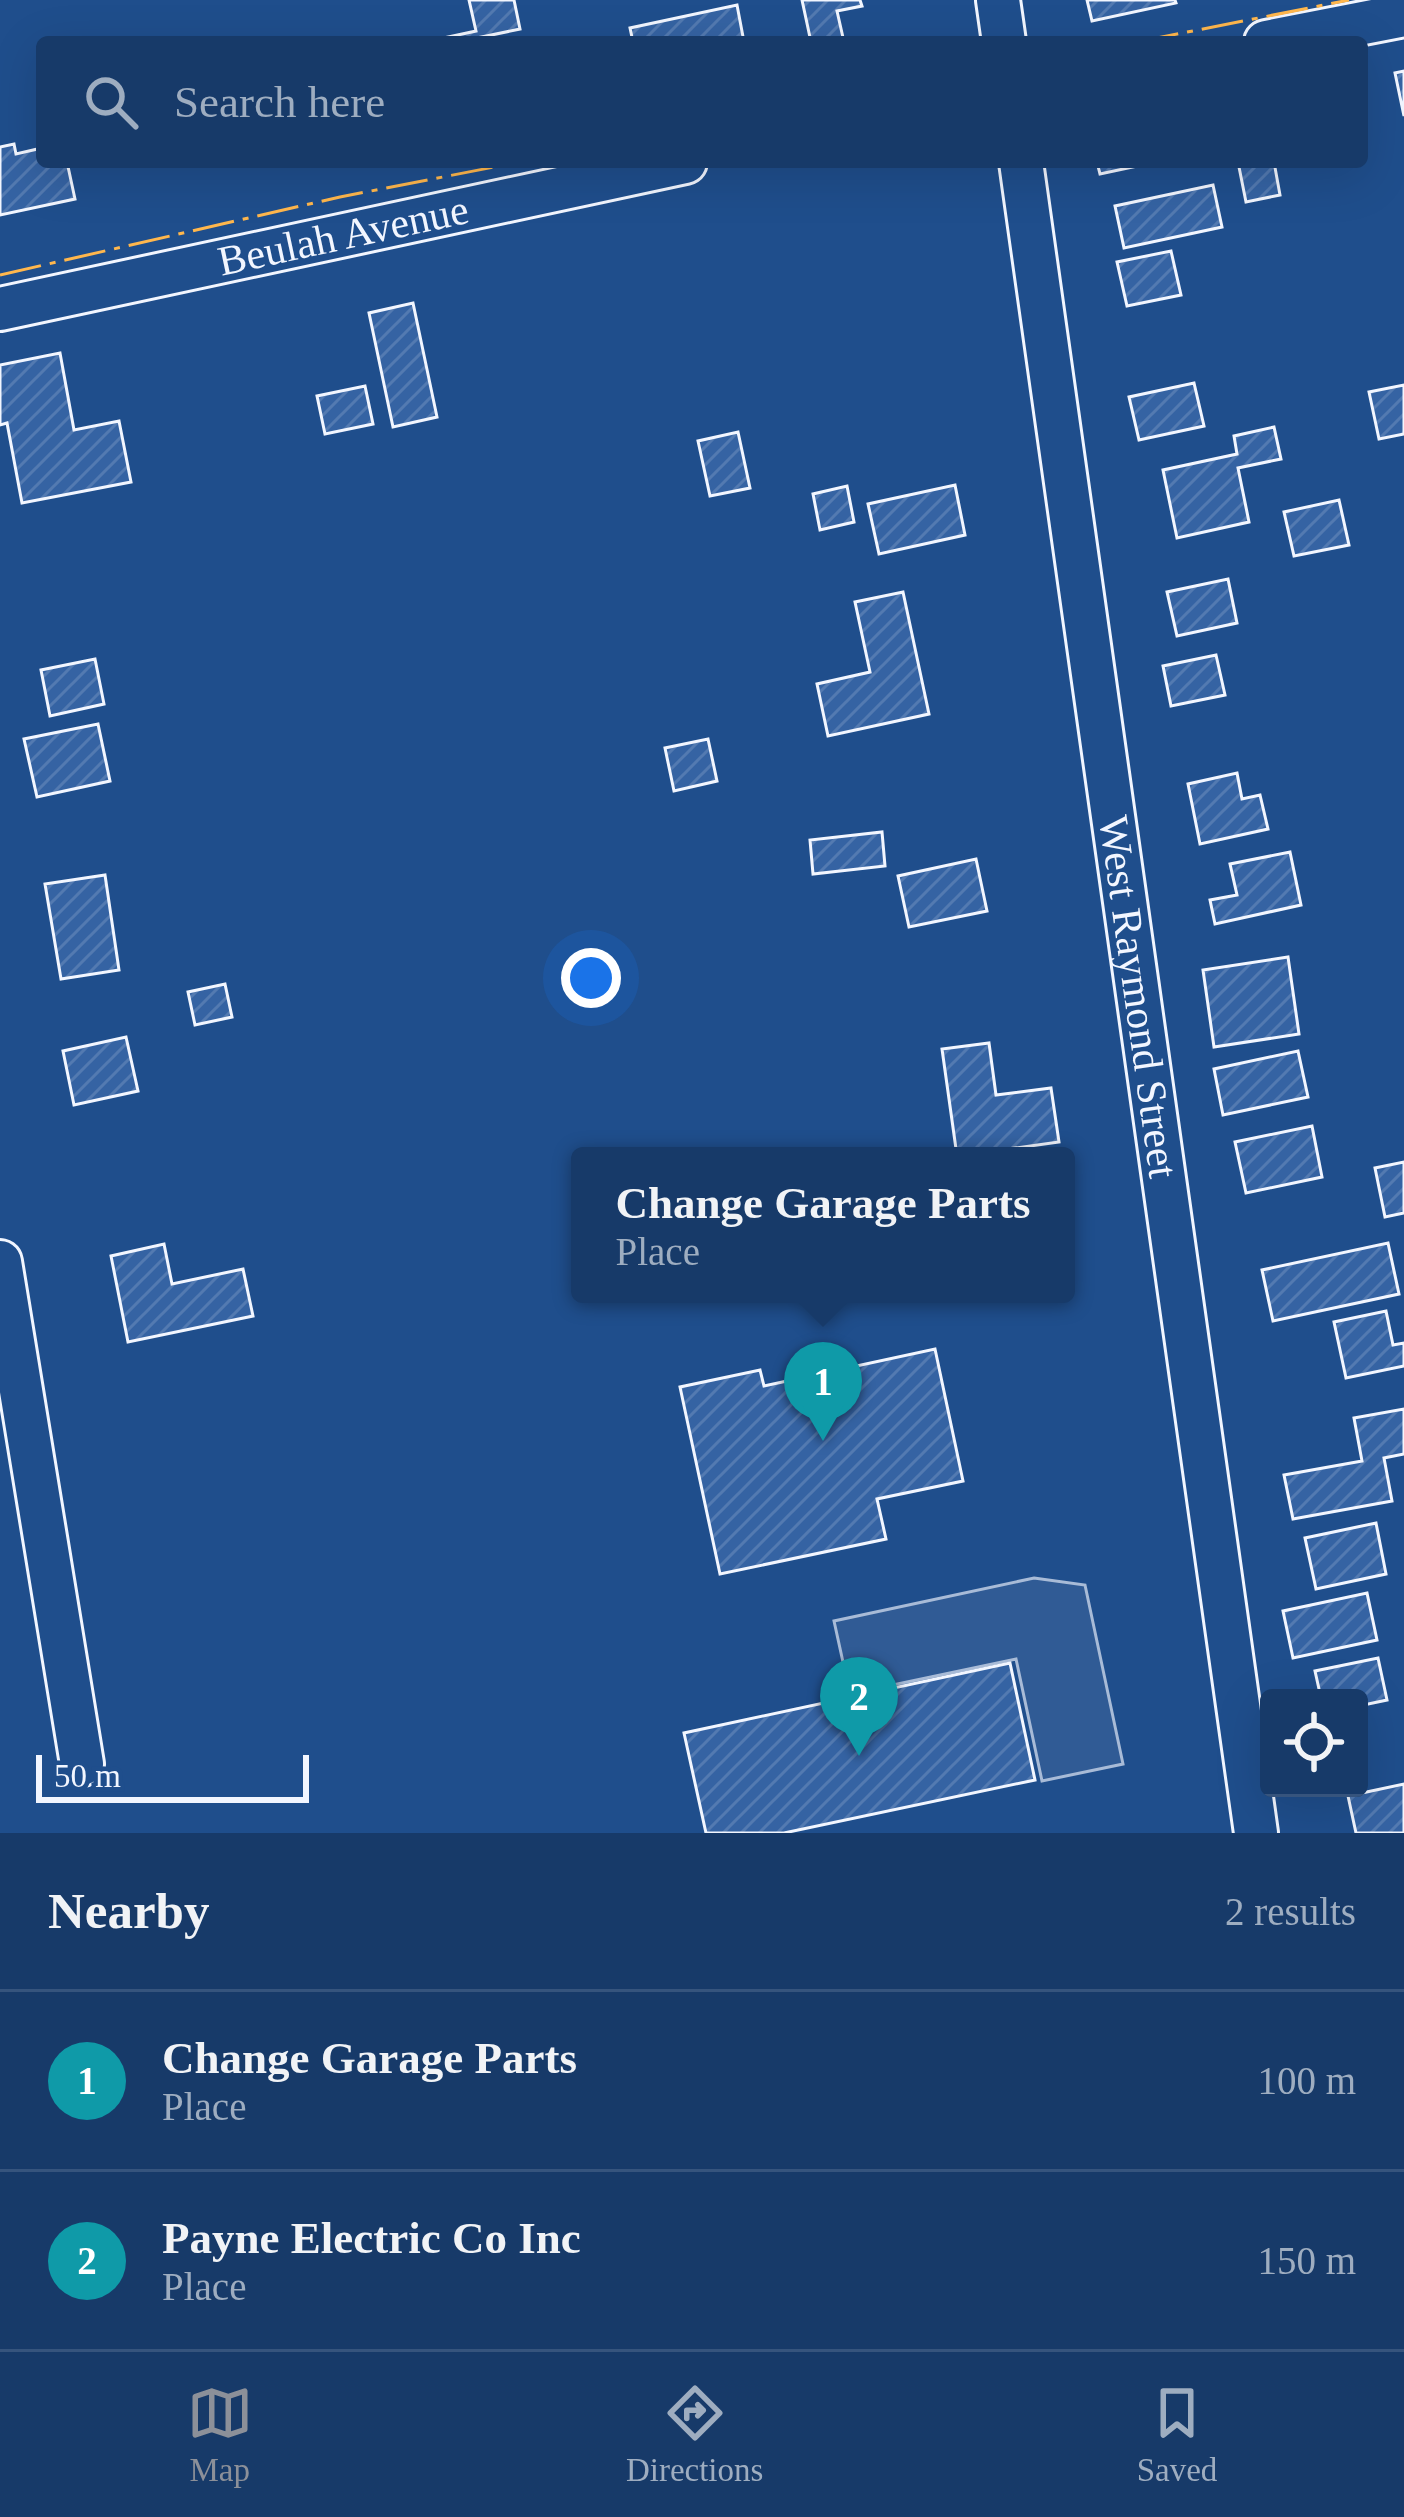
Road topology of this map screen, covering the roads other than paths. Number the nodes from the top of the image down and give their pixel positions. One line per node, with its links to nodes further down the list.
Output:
1 (998, 0): 3 (street)
2 (1404, 15): 4 (street)
3 (1003, 36)
4 (1297, 36)
5 (657, 168): 7 (street, Beulah Avenue)
6 (1023, 168): 10 (street, West Raymond Street)
7 (0, 309)
8 (0, 1262): 9 (street)
9 (82, 1764)
10 (1256, 1833)

